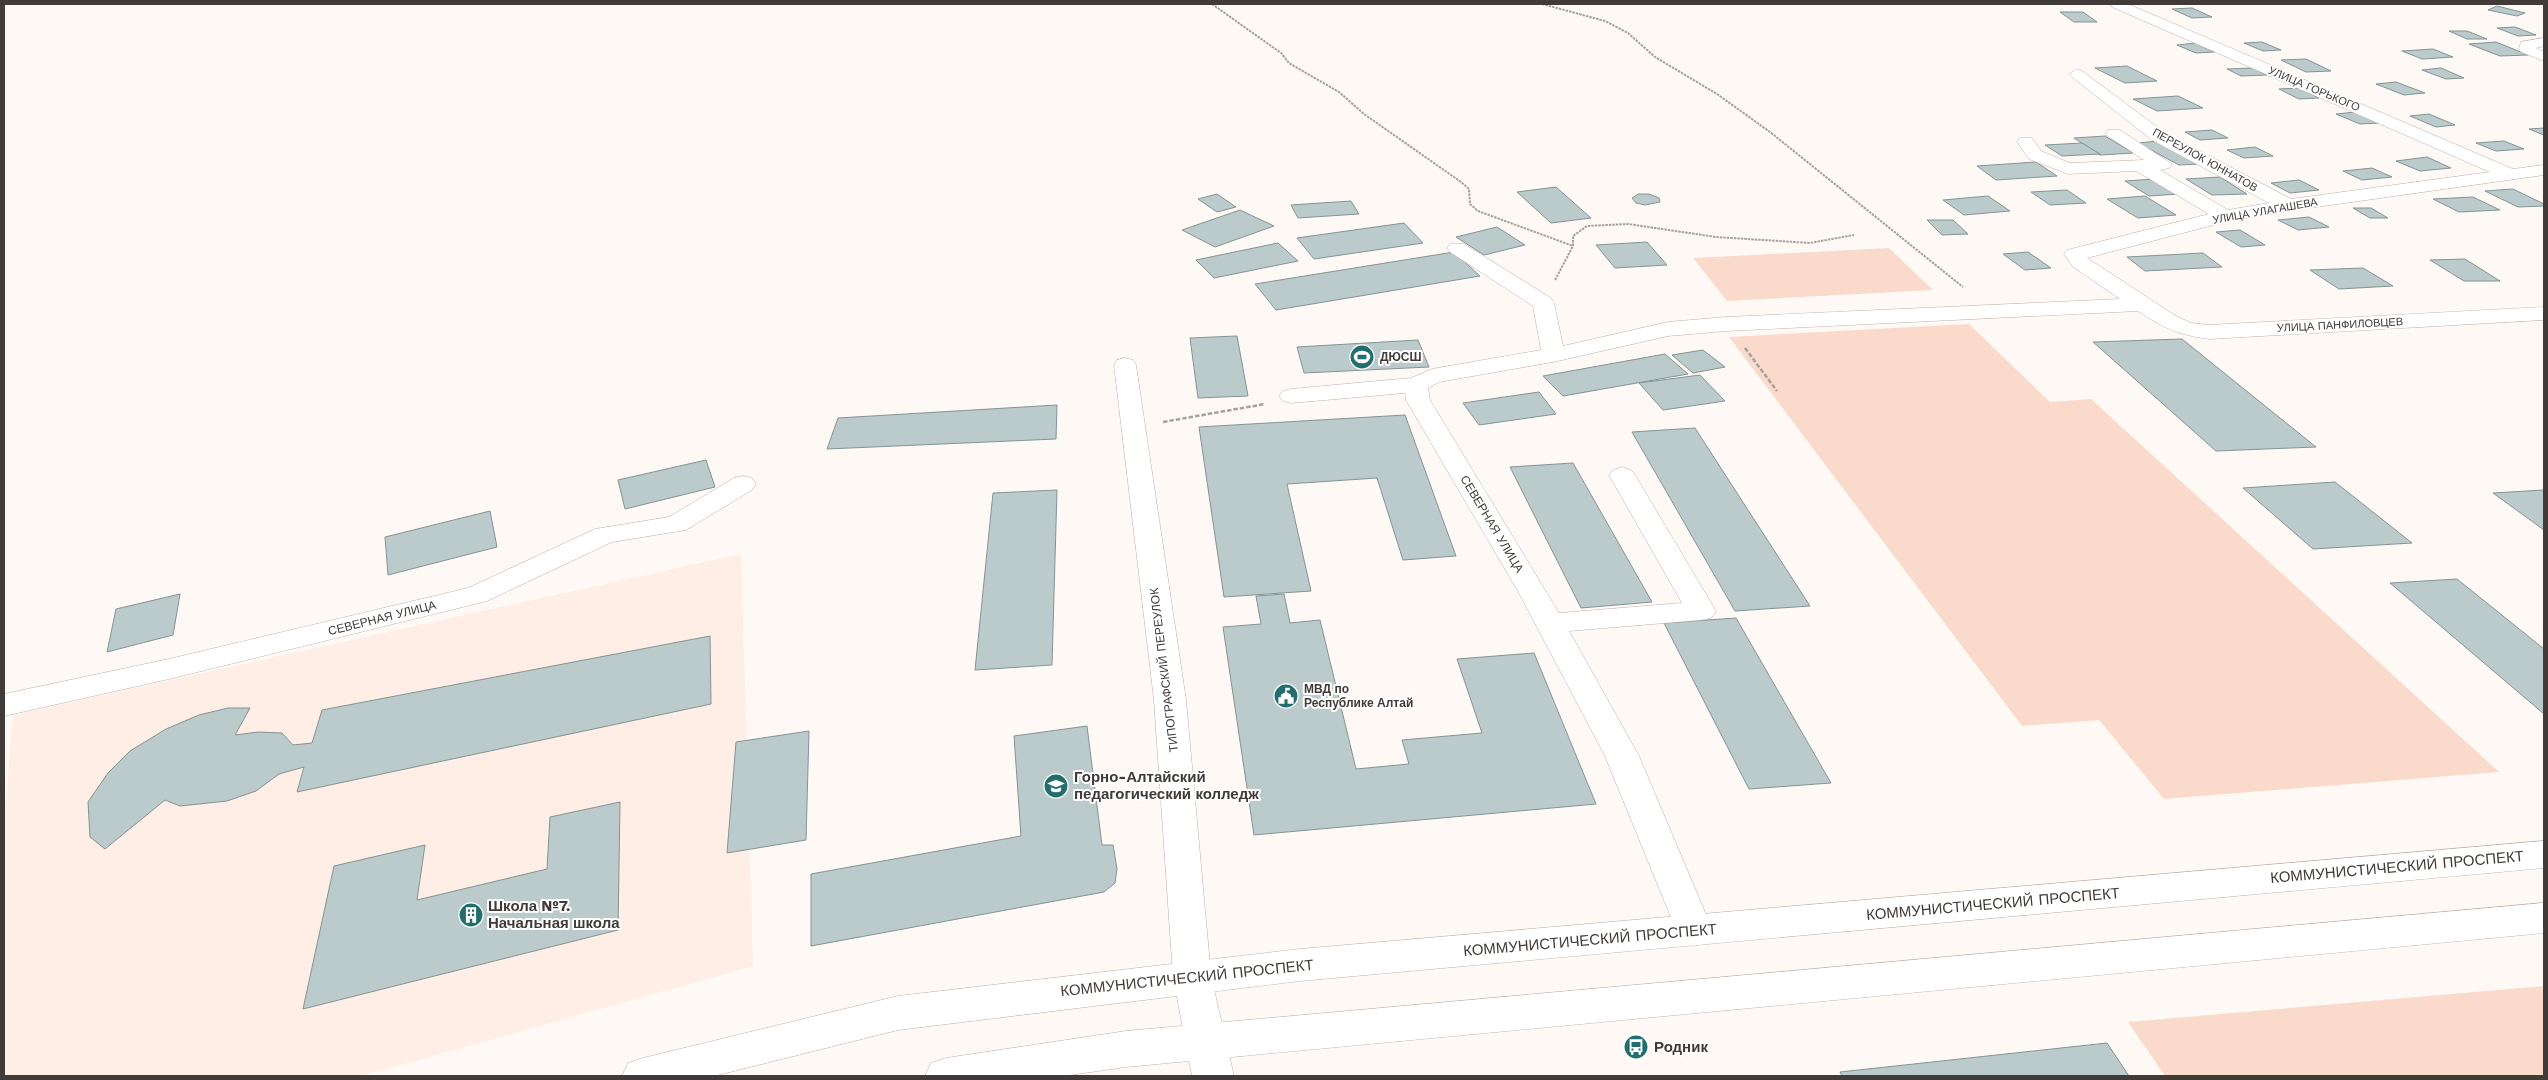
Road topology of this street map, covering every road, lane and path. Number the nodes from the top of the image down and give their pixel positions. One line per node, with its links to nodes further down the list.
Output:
1 (1212, 4): 15 (path)
2 (1542, 4): 19 (path)
3 (2117, 4): 11 (street, УЛИЦА ГОРЬКОГО)
4 (2544, 42): 5 (street)
5 (2544, 57)
6 (2077, 74): 12 (street, ПЕРЕУЛОК ЮННАТОВ)
7 (2114, 134): 9 (street)
8 (2026, 142): 9 (street)
9 (2141, 166): 13 (street)
10 (2544, 170): 11 (street, УЛИЦА УЛАГАШЕВА)
11 (2510, 174): 12 (street, УЛИЦА УЛАГАШЕВА)
12 (2288, 206): 13 (street, УЛИЦА УЛАГАШЕВА)
13 (2225, 216): 18 (street, УЛИЦА УЛАГАШЕВА)
14 (1854, 235): 15 (path)
15 (1572, 246): 17 (path)
16 (1457, 248): 17 (street)
17 (1543, 303): 22 (street)
18 (2143, 304): 19 (street); 20 (street, УЛИЦА ПАНФИЛОВЦЕВ)
19 (1994, 312): 21 (street)
20 (2544, 314)
21 (1726, 324): 22 (street); 25 (path)
22 (1553, 355): 24 (street)
23 (1125, 366): 35 (street, ТИПОГРАФСКИЙ ПЕРЕУЛОК)
24 (1416, 385): 26 (street); 30 (street, СЕВЕРНАЯ УЛИЦА)
25 (1777, 391)
26 (1291, 396): 27 (path)
27 (1189, 418)
28 (1622, 475): 30 (street)
29 (743, 484): 31 (street, СЕВЕРНАЯ УЛИЦА)
30 (1549, 624): 34 (street, СЕВЕРНАЯ УЛИЦА)
31 (4, 705)
32 (2544, 854): 34 (street, КОММУНИСТИЧЕСКИЙ ПРОСПЕКТ)
33 (2544, 918): 36 (street)
34 (1694, 931): 35 (street, КОММУНИСТИЧЕСКИЙ ПРОСПЕКТ)
35 (1192, 976): 36 (street, ТИПОГРАФСКИЙ ПЕРЕУЛОК); 37 (street, КОММУНИСТИЧЕСКИЙ ПРОСПЕКТ)
36 (1210, 1059): 38 (street)
37 (643, 1076)
38 (946, 1076)

